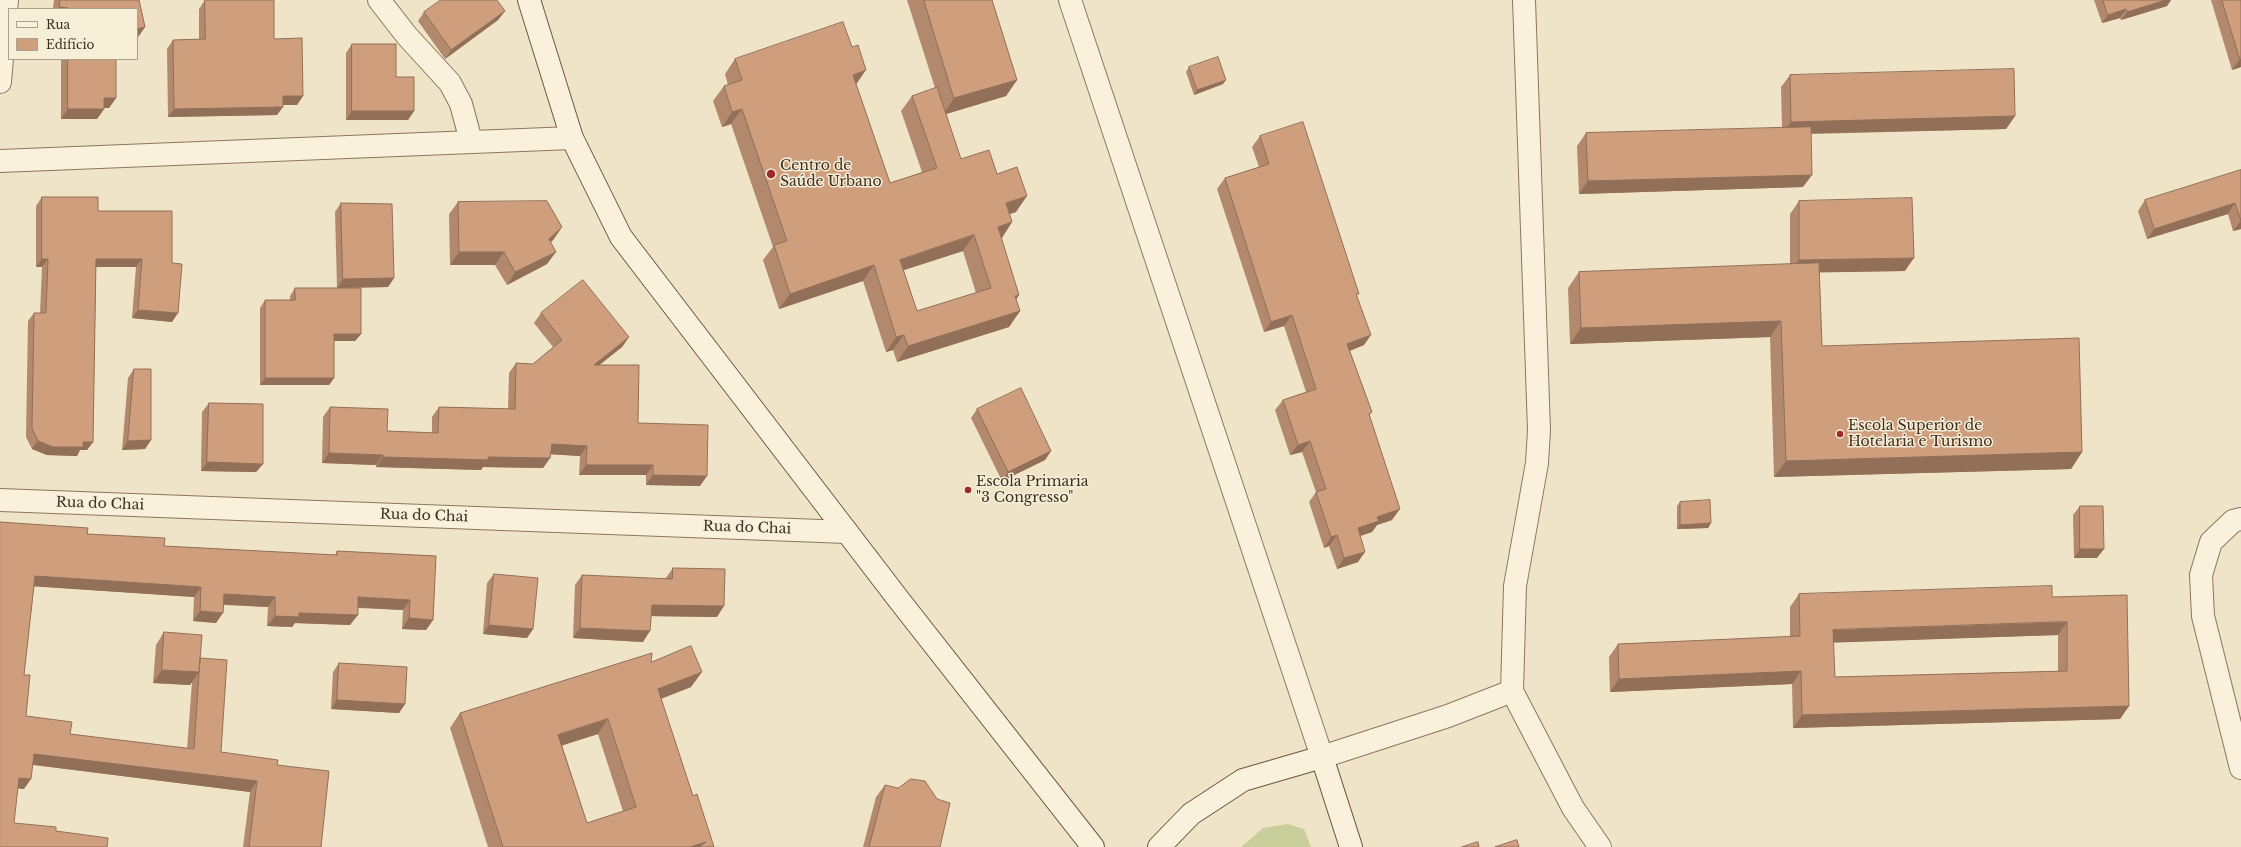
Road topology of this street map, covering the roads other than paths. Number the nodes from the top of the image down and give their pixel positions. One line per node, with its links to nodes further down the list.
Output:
1 (7, 0): 6 (street)
2 (379, 0): 8 (street)
3 (528, 0): 7 (street)
4 (1070, 0): 14 (street)
5 (1524, 0): 13 (street)
6 (0, 82)
7 (572, 138): 8 (street); 12 (street)
8 (471, 141): 9 (street)
9 (0, 161)
10 (0, 500): 12 (street, Rua do Chai)
11 (2241, 519): 15 (street)
12 (847, 532): 16 (street)
13 (1512, 691): 14 (street); 19 (street)
14 (1322, 757): 17 (street); 18 (street)
15 (2241, 768)
16 (1093, 847)
17 (1159, 847)
18 (1351, 847)
19 (1600, 847)

